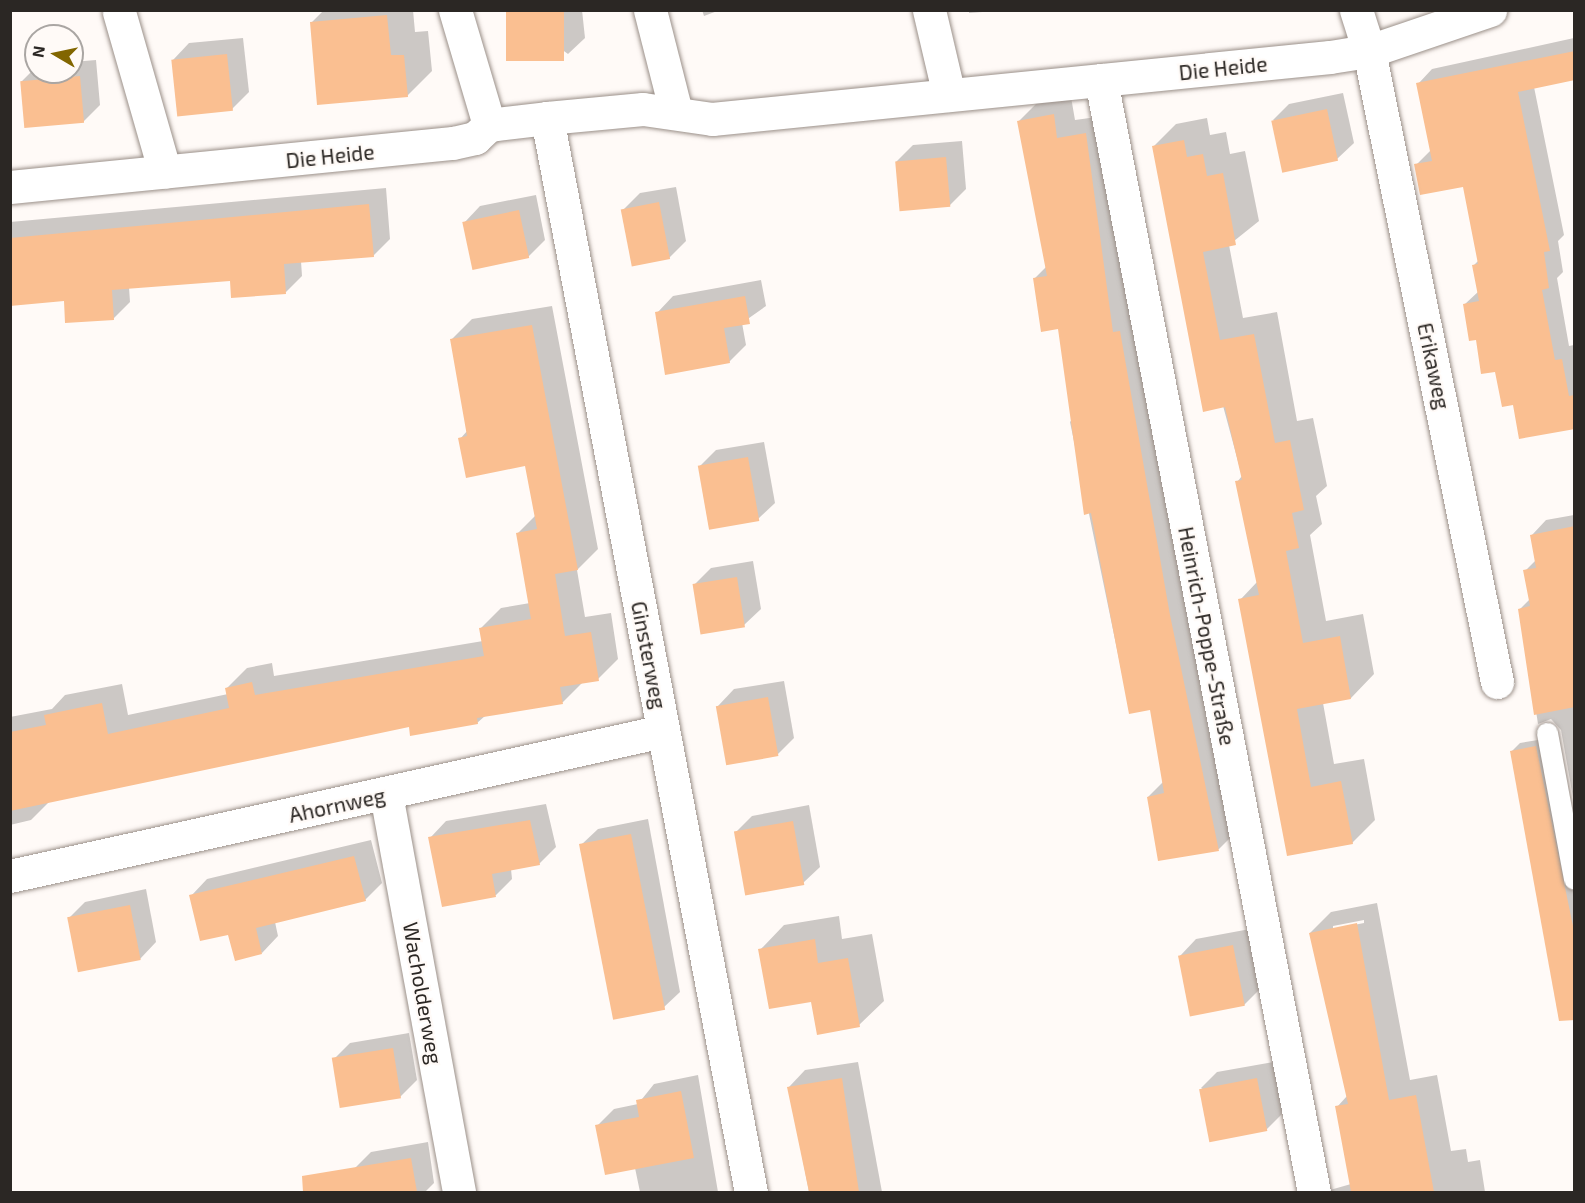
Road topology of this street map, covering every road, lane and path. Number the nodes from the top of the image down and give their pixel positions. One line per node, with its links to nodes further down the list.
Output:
1 (455, 10): 12 (street)
2 (650, 10): 10 (street)
3 (929, 10): 9 (street)
4 (1356, 10): 7 (street, Erikaweg)
5 (1490, 10): 7 (street, Die Heide)
6 (119, 12): 13 (street)
7 (1369, 51): 8 (street, Die Heide); 15 (street, Erikaweg)
8 (1101, 80): 9 (street, Die Heide); 23 (street, Heinrich-Poppe-Straße)
9 (949, 95): 10 (street, Die Heide)
10 (676, 112): 11 (street, Die Heide)
11 (547, 118): 12 (street, Die Heide); 16 (street, Ginsterweg)
12 (489, 125): 13 (street, Die Heide)
13 (165, 172): 14 (street, Die Heide)
14 (10, 187)
15 (1497, 682)
16 (663, 731): 18 (street, Ahornweg); 22 (street, Ginsterweg)
17 (1547, 733): 20 (lane)
18 (386, 794): 19 (street, Ahornweg); 21 (street, Wacholderweg)
19 (10, 876)
20 (1575, 879)
21 (459, 1192)
22 (751, 1192)
23 (1314, 1192)

